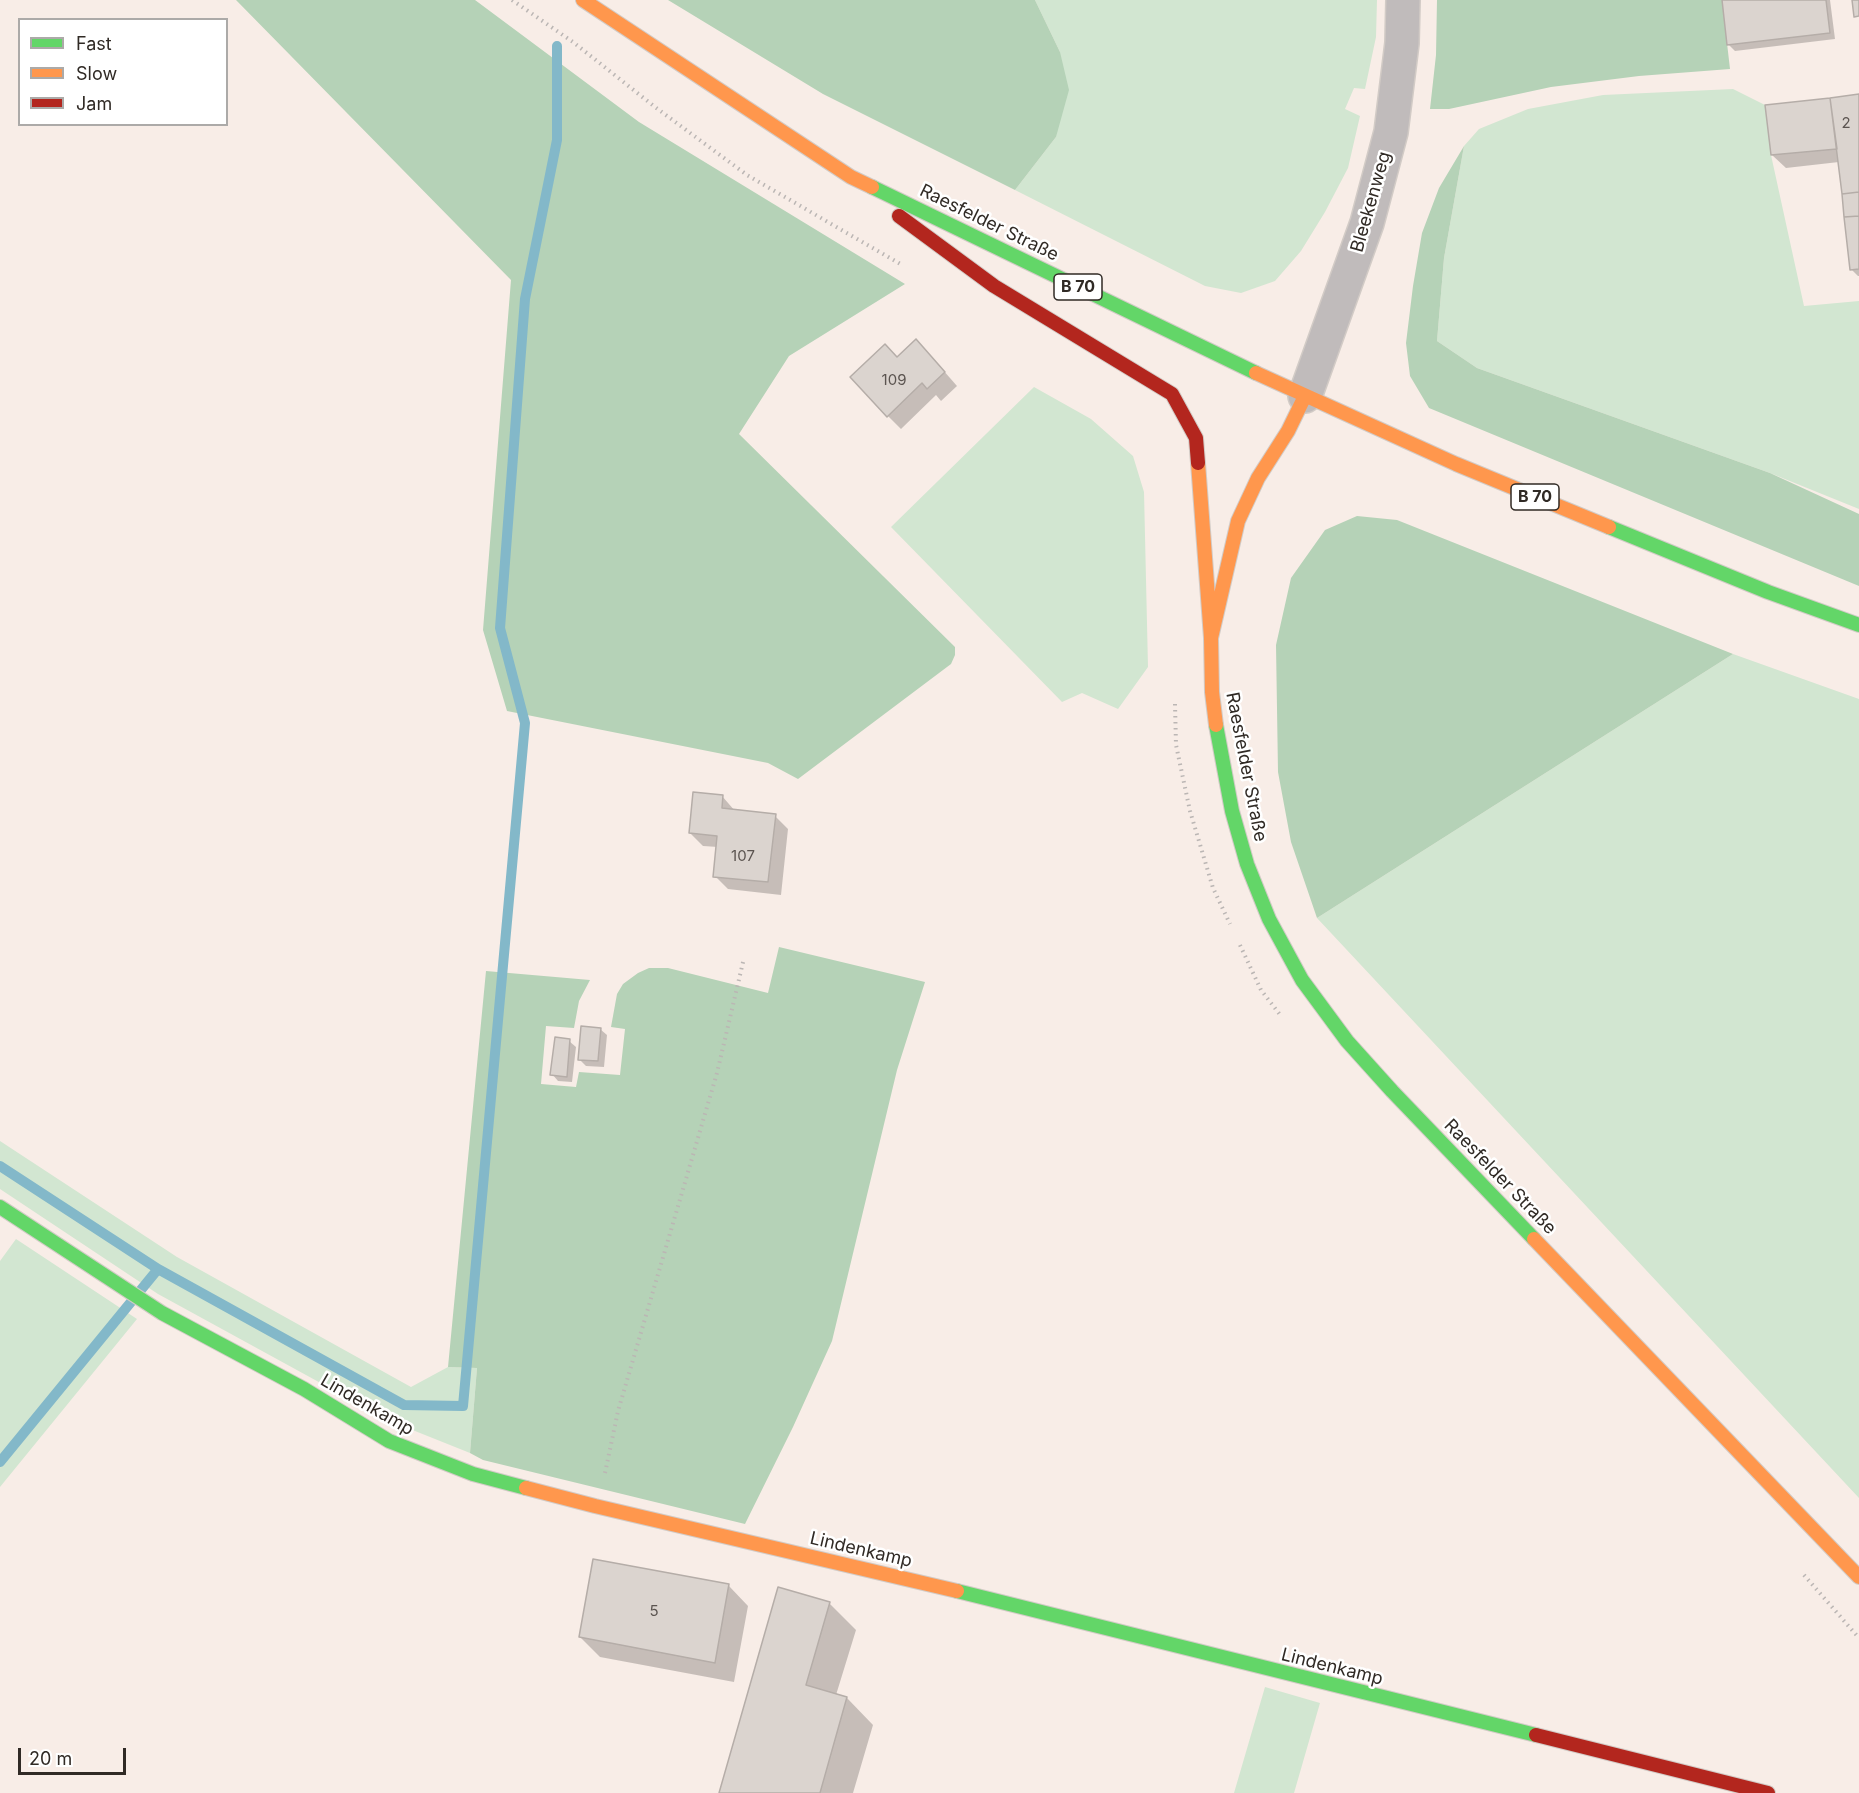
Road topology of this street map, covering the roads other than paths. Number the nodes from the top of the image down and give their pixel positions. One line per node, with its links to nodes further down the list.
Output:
1 (583, 0): 3 (main road, Raesfelder Straße / B 70)
2 (1403, 0): 4 (street, Bleekenweg)
3 (851, 177): 4 (main road, Raesfelder Straße / B 70); 6 (main road)
4 (1305, 396): 5 (main road, B 70); 6 (main road, Raesfelder Straße)
5 (1859, 625)
6 (1211, 638): 8 (main road, Raesfelder Straße)
7 (0, 1207): 9 (main road, Lindenkamp)
8 (1859, 1577)
9 (1768, 1793)

